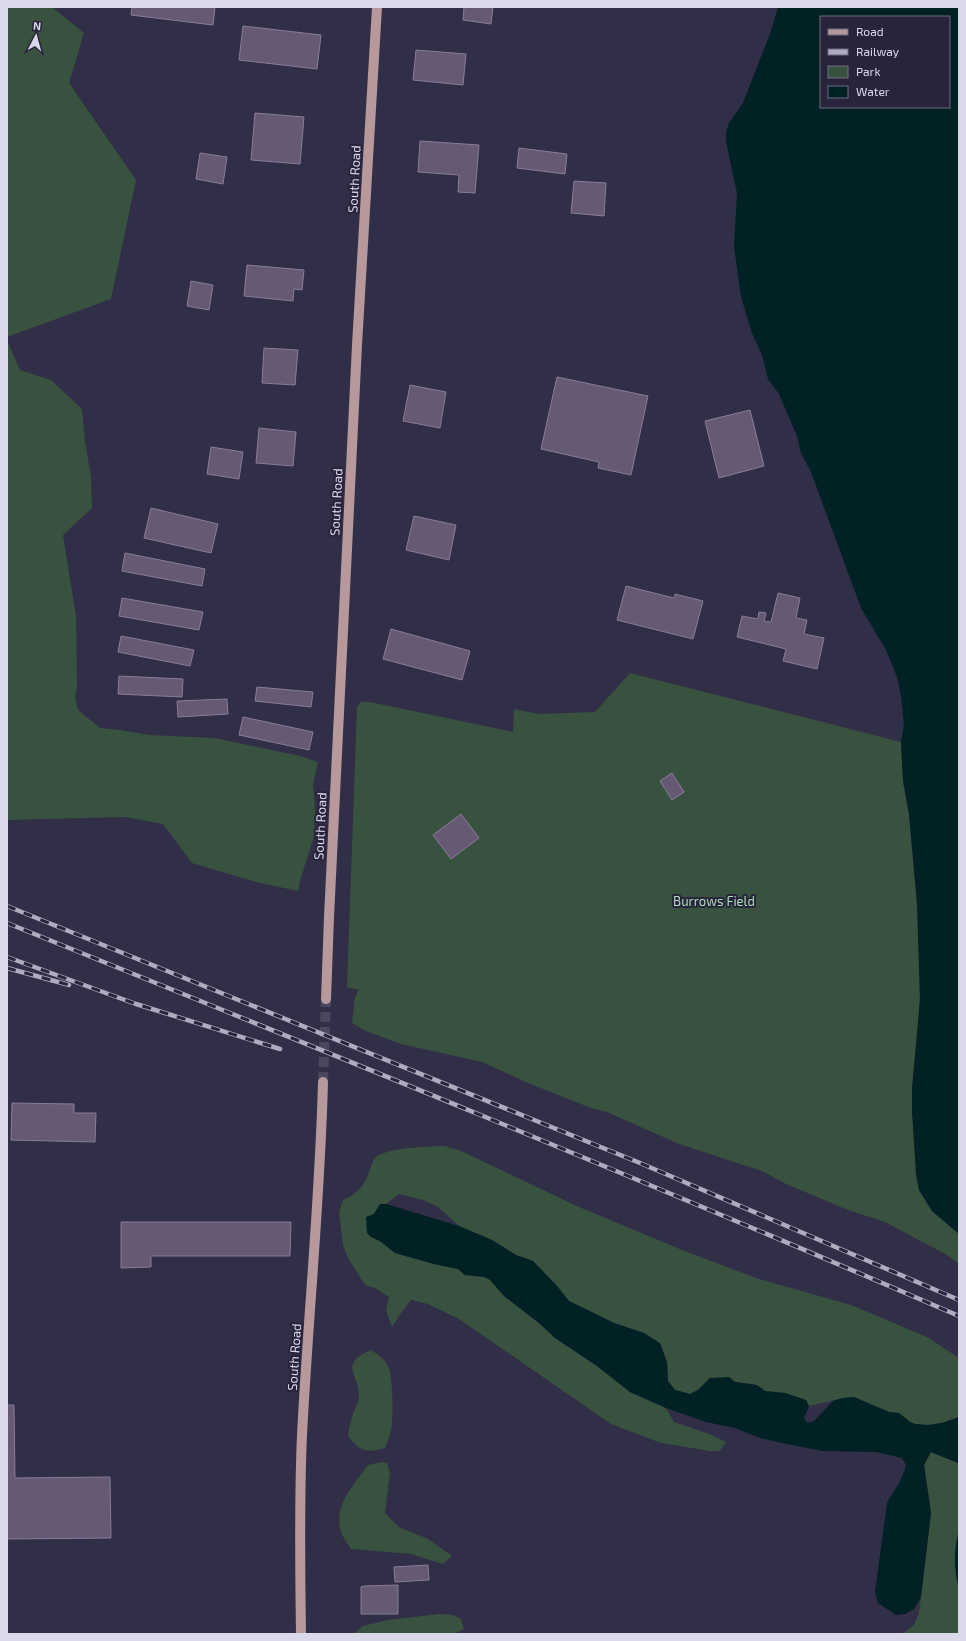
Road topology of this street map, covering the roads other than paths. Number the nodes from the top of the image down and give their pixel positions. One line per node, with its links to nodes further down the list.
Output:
1 (377, 7): 2 (main road, South Road)
2 (326, 999)
3 (323, 1082): 4 (main road, South Road)
4 (301, 1634)

